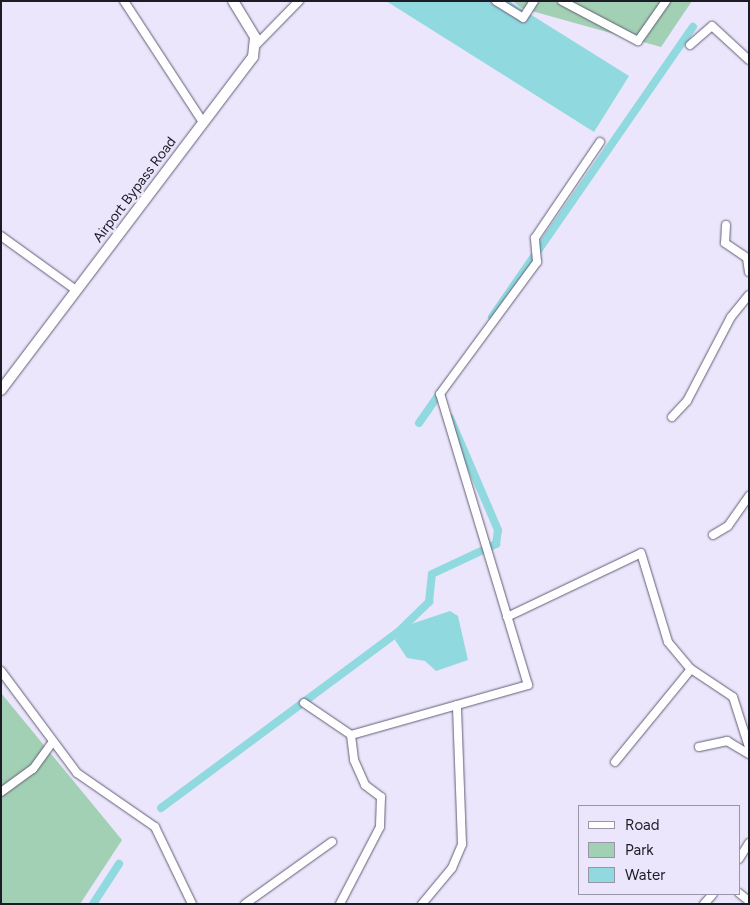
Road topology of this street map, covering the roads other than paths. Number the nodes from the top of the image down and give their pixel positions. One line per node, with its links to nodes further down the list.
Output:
1 (124, 1): 11 (street)
2 (233, 1): 8 (street)
3 (298, 1): 8 (street)
4 (496, 1): 5 (street)
5 (534, 1)
6 (562, 1): 7 (street)
7 (666, 1)
8 (256, 45): 11 (street, Airport Bypass Road)
9 (690, 45): 10 (street)
10 (749, 60)
11 (204, 122): 16 (street, Airport Bypass Road)
12 (600, 142): 22 (street)
13 (726, 225): 15 (street)
14 (1, 236): 16 (street)
15 (749, 272)
16 (76, 290): 18 (street, Airport Bypass Road)
17 (749, 295): 19 (street)
18 (1, 390)
19 (672, 417)
20 (749, 496): 21 (street)
21 (713, 535)
22 (507, 618): 23 (street); 26 (street)
23 (691, 669): 30 (street); 32 (street)
24 (1, 671): 28 (street)
25 (304, 703): 27 (street)
26 (457, 705): 27 (street); 40 (street)
27 (351, 735): 39 (street)
28 (53, 740): 33 (street); 37 (street)
29 (699, 747): 31 (street)
30 (749, 747)
31 (749, 754)
32 (615, 762)
33 (1, 792)
34 (332, 842): 38 (street)
35 (749, 844): 36 (street)
36 (740, 858)
37 (192, 904)
38 (244, 904)
39 (340, 904)
40 (422, 904)

